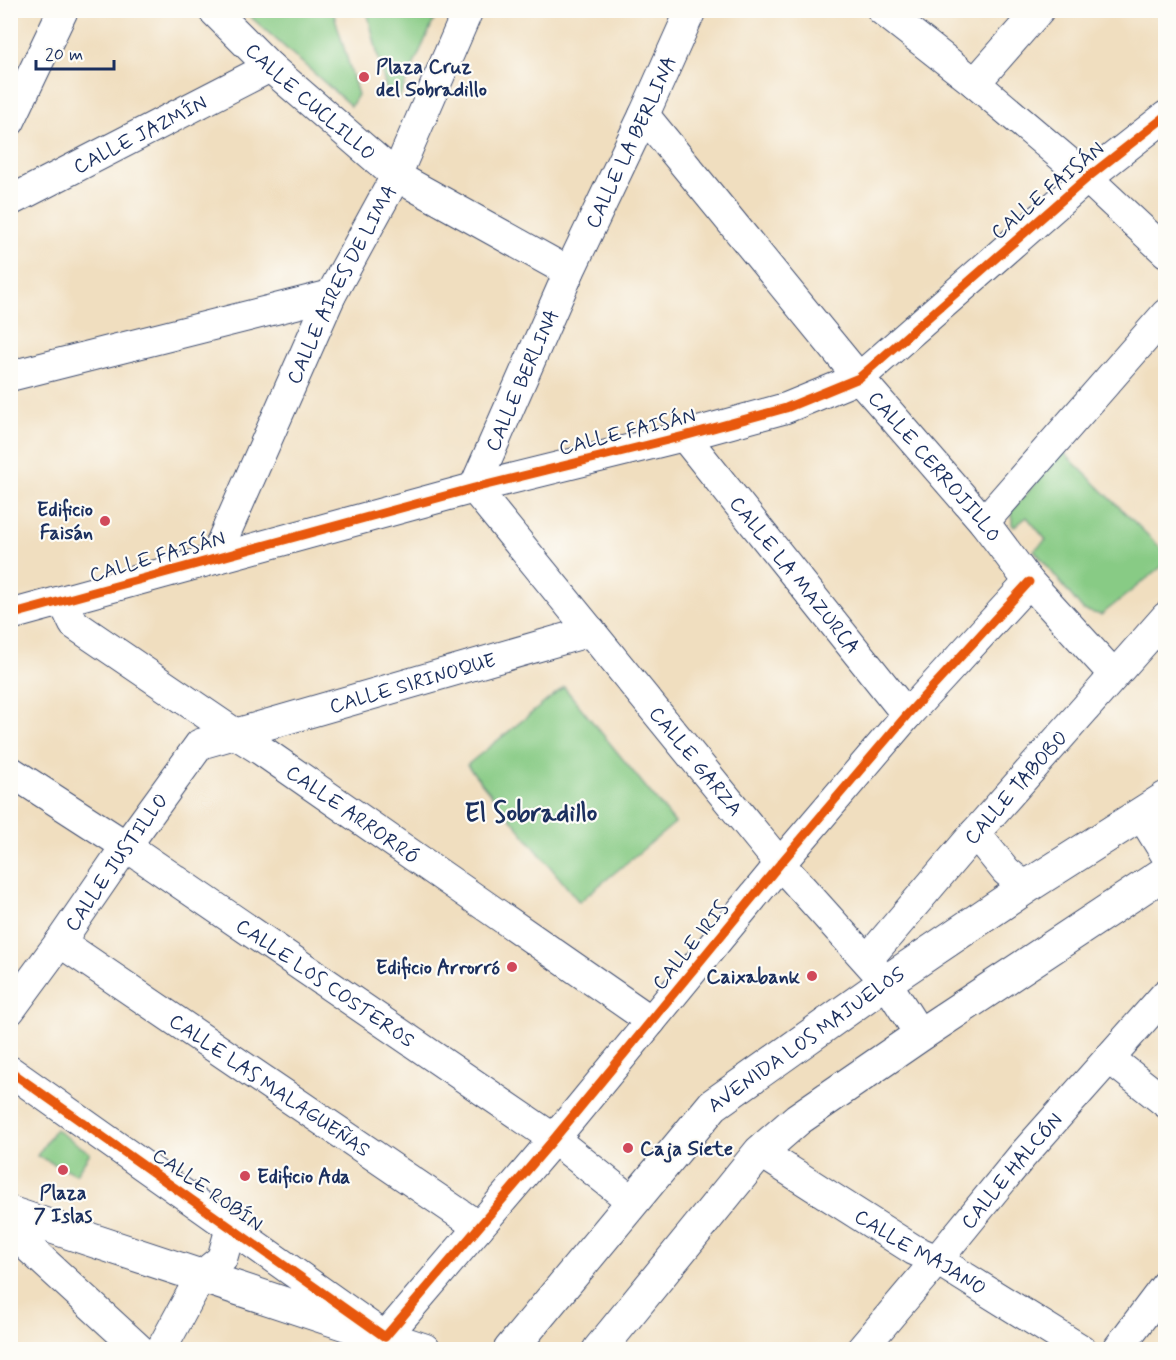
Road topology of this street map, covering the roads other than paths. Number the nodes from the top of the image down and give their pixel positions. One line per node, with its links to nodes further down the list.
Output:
1 (63, 10): 11 (street)
2 (213, 10): 7 (street, CALLE CUCLILLO)
3 (468, 10): 12 (street, CALLE AIRES DE LIMA)
4 (691, 10): 9 (street, CALLE LA BERLINA)
5 (882, 10): 8 (street)
6 (1039, 10): 8 (street)
7 (270, 67): 12 (street, CALLE CUCLILLO); 14 (street, CALLE JAZMÍN)
8 (975, 83): 13 (street)
9 (644, 115): 16 (street, CALLE LA BERLINA); 20 (street, CALLE CERROJILLO)
10 (1166, 116): 13 (street, CALLE FAISÁN)
11 (10, 121)
12 (396, 176): 16 (street, CALLE CUCLILLO); 17 (street, CALLE AIRES DE LIMA)
13 (1087, 178): 15 (street); 20 (street, CALLE FAISÁN)
14 (10, 201)
15 (1166, 252)
16 (569, 272): 22 (street, CALLE BERLINA)
17 (331, 295): 19 (street); 24 (street, CALLE AIRES DE LIMA)
18 (1166, 314): 23 (street)
19 (10, 376)
20 (859, 378): 21 (street, CALLE FAISÁN); 23 (street, CALLE CERROJILLO)
21 (684, 436): 22 (street, CALLE FAISÁN); 31 (street, CALLE LA MAZURCA)
22 (474, 488): 24 (street, CALLE FAISÁN); 29 (street, CALLE GARZA)
23 (984, 522): 25 (street, CALLE CERROJILLO)
24 (214, 559): 26 (street, CALLE FAISÁN)
25 (1029, 582): 30 (street, CALLE CERROJILLO); 31 (street, CALLE IRIS)
26 (63, 601): 27 (street, CALLE FAISÁN); 32 (street, CALLE ARRORRÓ)
27 (10, 615)
28 (1166, 617): 30 (street, CALLE TABOBO)
29 (591, 631): 32 (street, CALLE SIRINOQUE); 38 (street, CALLE GARZA)
30 (1113, 675): 35 (street, CALLE TABOBO)
31 (907, 715): 38 (street, CALLE IRIS)
32 (234, 733): 36 (street, CALLE JUSTILLO); 45 (street, CALLE ARRORRÓ)
33 (13, 779): 36 (street, CALLE LOS COSTEROS)
34 (1153, 806): 37 (street); 40 (street, AVENIDA LOS MAJUELOS)
35 (975, 833): 40 (street); 42 (street, CALLE TABOBO)
36 (126, 846): 41 (street, CALLE JUSTILLO); 50 (street, CALLE LOS COSTEROS)
37 (1166, 855)
38 (780, 864): 42 (street, CALLE GARZA); 45 (street, CALLE IRIS)
39 (1166, 872): 46 (street)
40 (1031, 884): 42 (street, AVENIDA LOS MAJUELOS)
41 (60, 942): 44 (street, CALLE JUSTILLO); 55 (street, CALLE LAS MALAGUEÑAS)
42 (876, 971): 46 (street, CALLE GARZA); 52 (street, AVENIDA LOS MAJUELOS)
43 (1166, 994): 47 (street, CALLE HALCÓN)
44 (10, 1010)
45 (651, 1021): 50 (street, CALLE IRIS)
46 (920, 1035): 51 (street)
47 (1109, 1058): 49 (street); 57 (street, CALLE HALCÓN)
48 (10, 1071): 54 (street, CALLE ROBÍN)
49 (1166, 1103)
50 (554, 1139): 52 (street, CALLE LOS COSTEROS); 55 (street, CALLE IRIS)
51 (760, 1152): 57 (street, CALLE MAJANO); 65 (street)
52 (633, 1202): 64 (street, AVENIDA LOS MAJUELOS)
53 (10, 1214): 56 (street); 58 (street)
54 (231, 1227): 58 (street, CALLE ROBÍN); 60 (street, CALLE ROBÍN)
55 (479, 1227): 60 (street, CALLE IRIS)
56 (19, 1256): 61 (street)
57 (937, 1260): 66 (street, CALLE HALCÓN); 67 (street, CALLE MAJANO)
58 (201, 1276): 60 (street); 62 (street, CALLE ROBÍN)
59 (1166, 1285): 68 (street)
60 (385, 1336): 63 (street)
61 (140, 1350)
62 (161, 1350)
63 (424, 1350)
64 (510, 1350)
65 (599, 1350)
66 (861, 1350)
67 (1082, 1350)
68 (1117, 1350)

